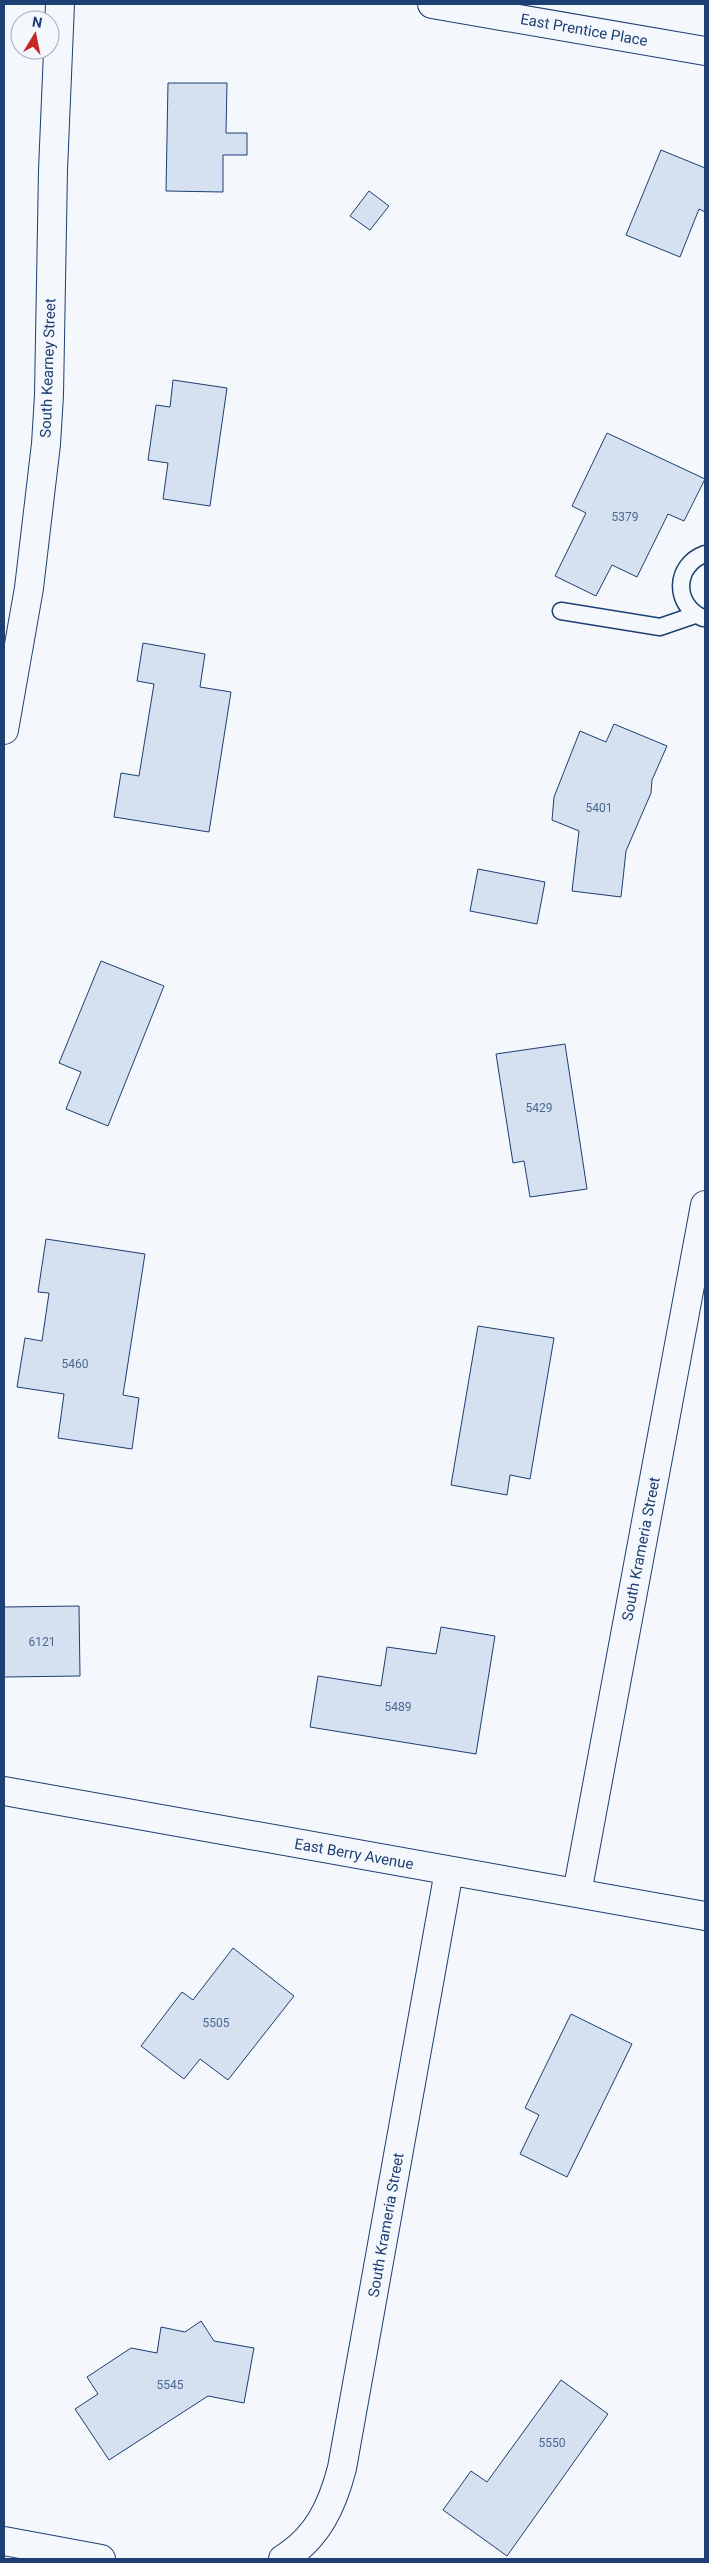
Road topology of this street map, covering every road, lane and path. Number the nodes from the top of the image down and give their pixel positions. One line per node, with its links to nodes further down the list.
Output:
1 (60, 4): 7 (street, South Kearney Street)
2 (432, 4): 3 (street, East Prentice Place)
3 (705, 50)
4 (705, 554): 6 (lane)
5 (561, 611): 6 (lane)
6 (700, 616)
7 (4, 730)
8 (705, 1205): 11 (street, South Krameria Street)
9 (4, 1792): 10 (street, East Berry Avenue)
10 (449, 1871): 11 (street, East Berry Avenue); 15 (street, South Krameria Street)
11 (577, 1893): 12 (street, East Berry Avenue)
12 (705, 1916)
13 (4, 2541): 14 (street)
14 (101, 2559)
15 (283, 2559)

